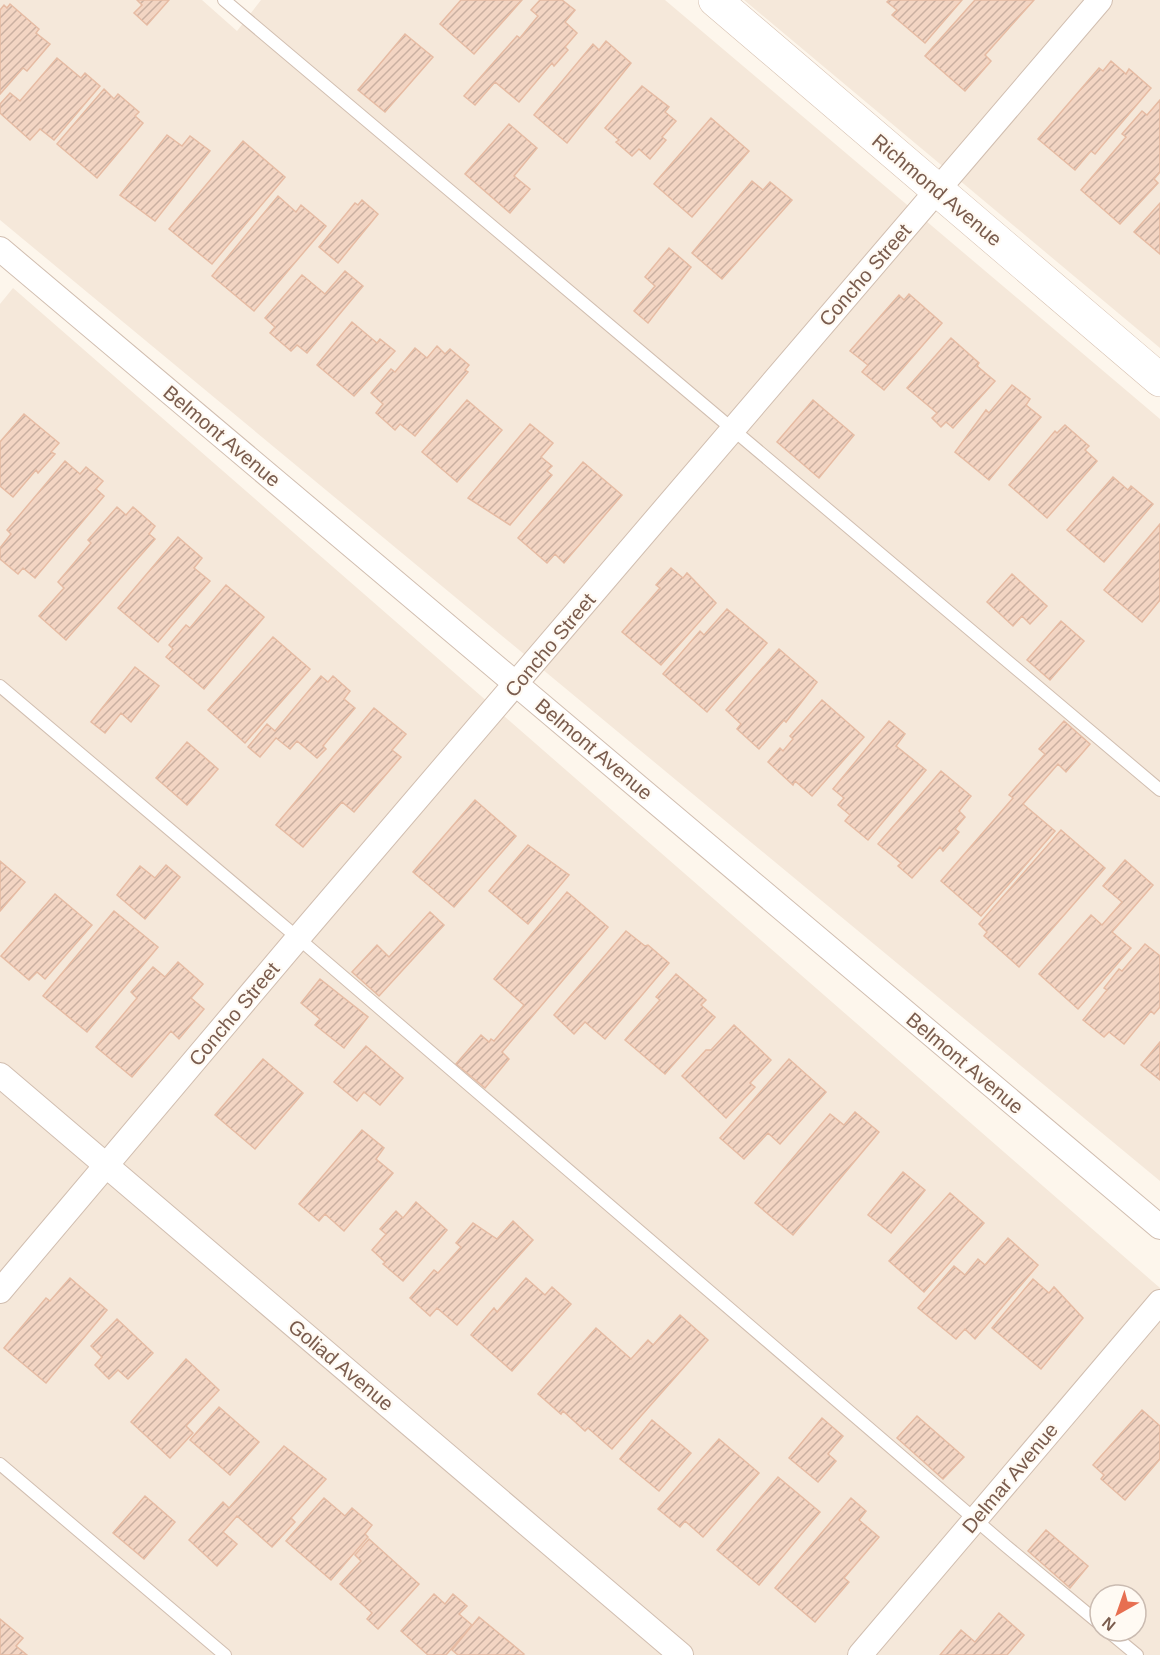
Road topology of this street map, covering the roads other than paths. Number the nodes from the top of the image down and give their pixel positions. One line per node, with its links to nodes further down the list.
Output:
1 (224, 0): 7 (lane)
2 (715, 0): 4 (street, Richmond Avenue)
3 (1100, 0): 4 (street, Concho Street)
4 (938, 191): 6 (street, Richmond Avenue); 7 (street, Concho Street)
5 (0, 249): 8 (street, Belmont Avenue)
6 (1160, 380)
7 (733, 429): 8 (street, Concho Street); 10 (lane)
8 (517, 684): 11 (street, Concho Street); 14 (street, Belmont Avenue)
9 (0, 686): 11 (lane)
10 (1160, 790)
11 (298, 938): 13 (street, Concho Street); 18 (lane)
12 (0, 1075): 13 (street, Goliad Avenue)
13 (107, 1165): 15 (street, Concho Street); 22 (street, Goliad Avenue)
14 (1160, 1227)
15 (0, 1291)
16 (1160, 1302): 18 (street, Delmar Avenue)
17 (0, 1464): 21 (lane)
18 (975, 1519): 19 (lane); 23 (street, Delmar Avenue)
19 (1088, 1614)
20 (1122, 1643): 24 (lane)
21 (225, 1655)
22 (681, 1655)
23 (860, 1655)
24 (1137, 1655)

